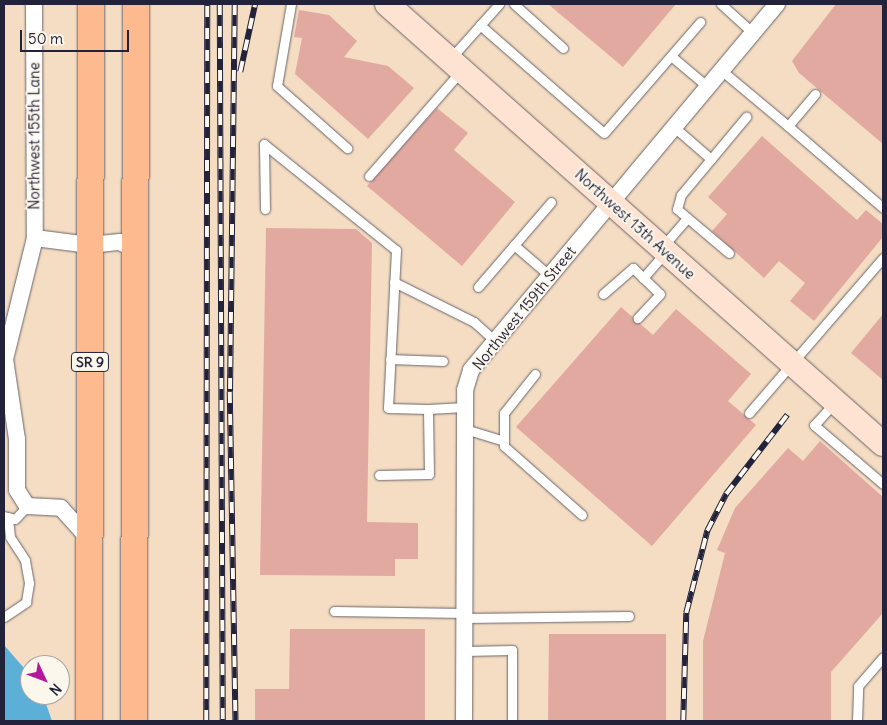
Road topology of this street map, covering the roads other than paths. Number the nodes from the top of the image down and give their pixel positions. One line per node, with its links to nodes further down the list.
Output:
1 (34, 4): 30 (street, Northwest 155th Lane)
2 (91, 4): 31 (main road, SR 9)
3 (136, 4): 34 (main road)
4 (291, 4): 22 (lane)
5 (387, 4): 15 (street, Northwest 13th Avenue)
6 (500, 4): 11 (lane)
7 (514, 4): 13 (lane)
8 (720, 4): 12 (lane)
9 (777, 4): 12 (street, Northwest 159th Street)
10 (700, 22): 14 (lane)
11 (480, 25): 14 (lane); 15 (lane)
12 (753, 32): 16 (street, Northwest 159th Street)
13 (564, 48)
14 (671, 56): 17 (lane)
15 (456, 64): 24 (lane); 26 (street, Northwest 13th Avenue)
16 (721, 70): 17 (street, Northwest 159th Street); 20 (lane)
17 (708, 87): 21 (street, Northwest 159th Street)
18 (815, 94): 20 (lane)
19 (746, 117): 23 (lane)
20 (788, 126): 27 (lane)
21 (674, 127): 23 (lane); 26 (street, Northwest 159th Street)
22 (347, 148)
23 (712, 159): 29 (lane)
24 (369, 176)
25 (551, 202): 32 (lane)
26 (611, 202): 33 (street, Northwest 13th Avenue); 37 (street, Northwest 159th Street)
27 (883, 208)
28 (265, 209): 39 (lane)
29 (687, 218): 33 (lane); 35 (lane)
30 (35, 238): 31 (street); 57 (street, Northwest 155th Lane)
31 (90, 245): 34 (street); 60 (main road, SR 9)
32 (514, 245): 37 (lane); 40 (lane)
33 (664, 249): 38 (lane); 46 (street, Northwest 13th Avenue)
34 (136, 250): 68 (main road)
35 (728, 253)
36 (883, 258): 46 (lane)
37 (550, 276): 43 (street, Northwest 159th Street)
38 (644, 278): 41 (lane); 42 (lane)
39 (394, 282): 43 (lane); 44 (lane)
40 (478, 287)
41 (603, 294)
42 (638, 318)
43 (495, 341): 49 (street, Northwest 159th Street)
44 (390, 359): 45 (lane); 50 (lane)
45 (443, 361)
46 (792, 363): 48 (street, Northwest 13th Avenue); 51 (lane)
47 (535, 374): 53 (lane)
48 (836, 401): 54 (street, Northwest 13th Avenue); 56 (lane)
49 (465, 407): 50 (lane); 52 (street, Northwest 159th Street)
50 (428, 409): 55 (lane)
51 (749, 413)
52 (466, 429): 53 (lane); 62 (street, Northwest 159th Street)
53 (504, 441): 58 (lane)
54 (883, 444)
55 (379, 475)
56 (881, 479)
57 (25, 502): 59 (lane); 60 (street)
58 (582, 515)
59 (6, 516): 64 (lane)
60 (89, 539): 67 (main road, SR 9)
61 (334, 611): 62 (lane)
62 (465, 616): 63 (lane); 65 (street, Northwest 159th Street)
63 (630, 616)
64 (4, 617)
65 (465, 651): 69 (street, Northwest 159th Street); 70 (lane)
66 (883, 657): 71 (lane)
67 (88, 719)
68 (134, 721)
69 (464, 721)
70 (512, 721)
71 (858, 721)

